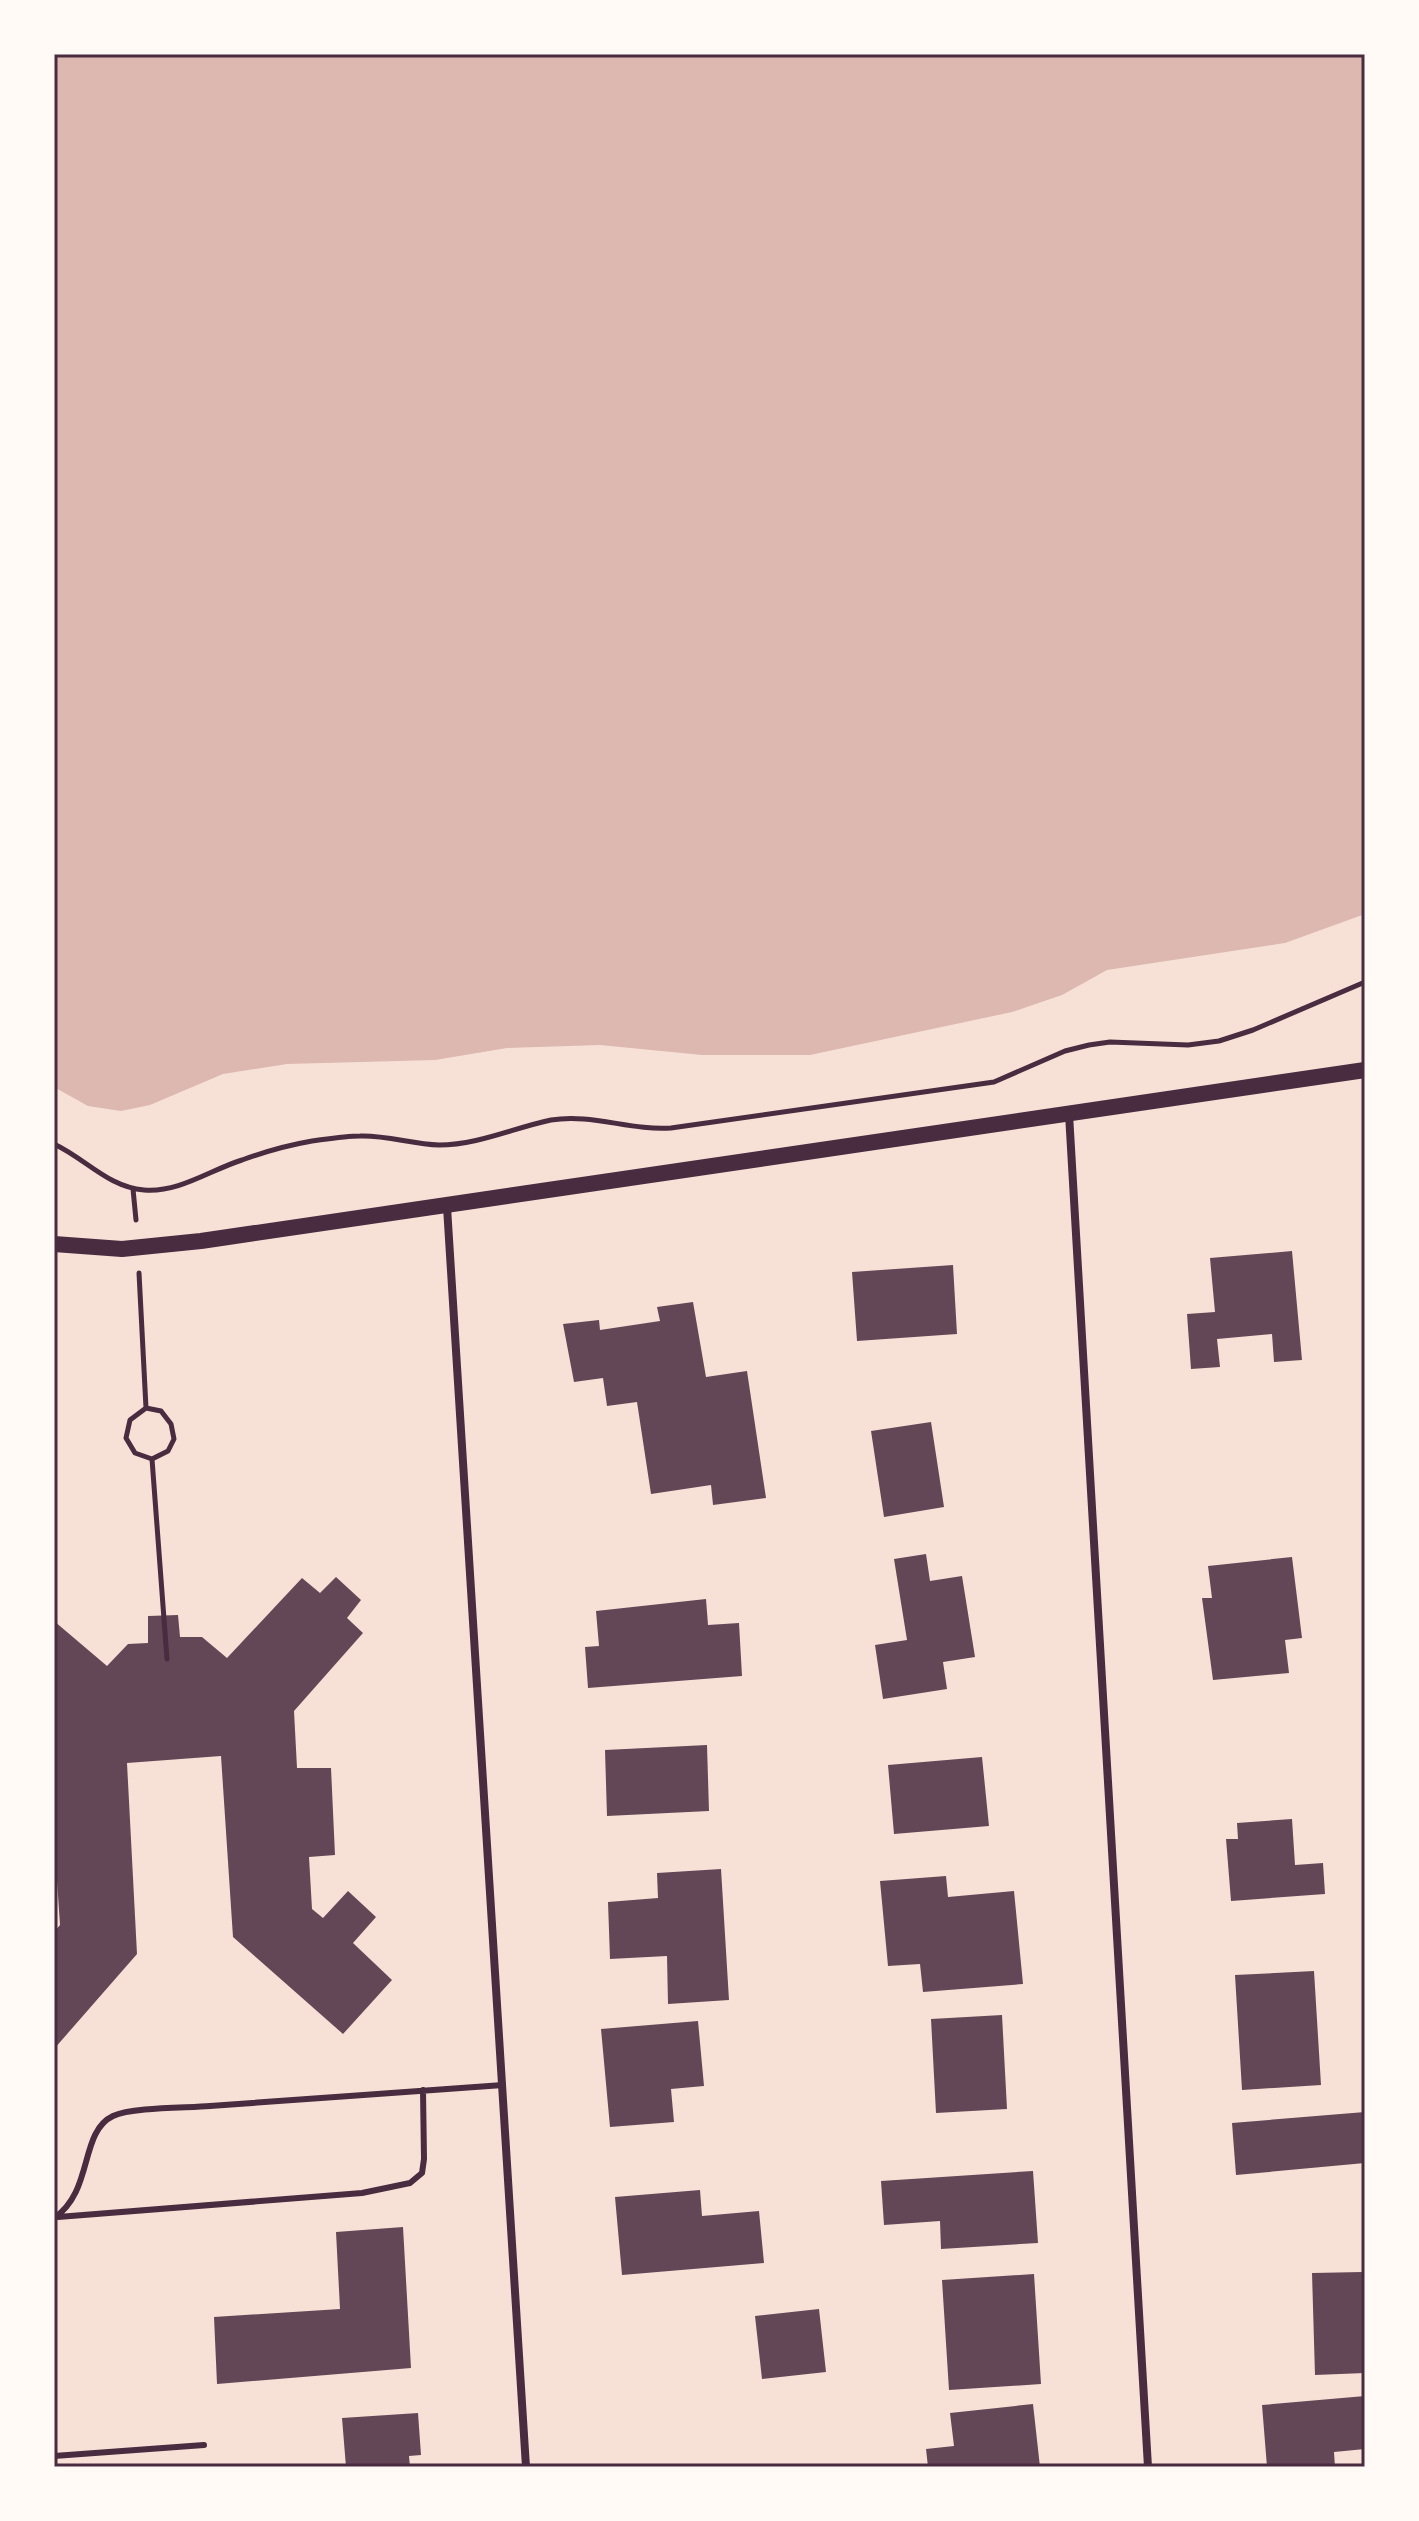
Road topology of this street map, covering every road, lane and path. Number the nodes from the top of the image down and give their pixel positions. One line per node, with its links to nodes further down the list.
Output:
1 (1365, 982): 5 (path)
2 (1365, 1070): 3 (main road)
3 (1069, 1114): 6 (main road); 18 (street)
4 (54, 1144): 5 (path)
5 (133, 1189): 8 (path)
6 (447, 1207): 8 (main road); 12 (street)
7 (54, 1244): 8 (main road)
8 (138, 1247): 9 (path)
9 (146, 1408): 10 (path); 10 (path)
10 (152, 1459): 11 (path)
11 (167, 1659)
12 (503, 2085): 13 (lane); 17 (street)
13 (423, 2090): 14 (lane); 14 (lane)
14 (55, 2217)
15 (204, 2445): 16 (lane)
16 (54, 2456)
17 (526, 2467)
18 (1148, 2467)

